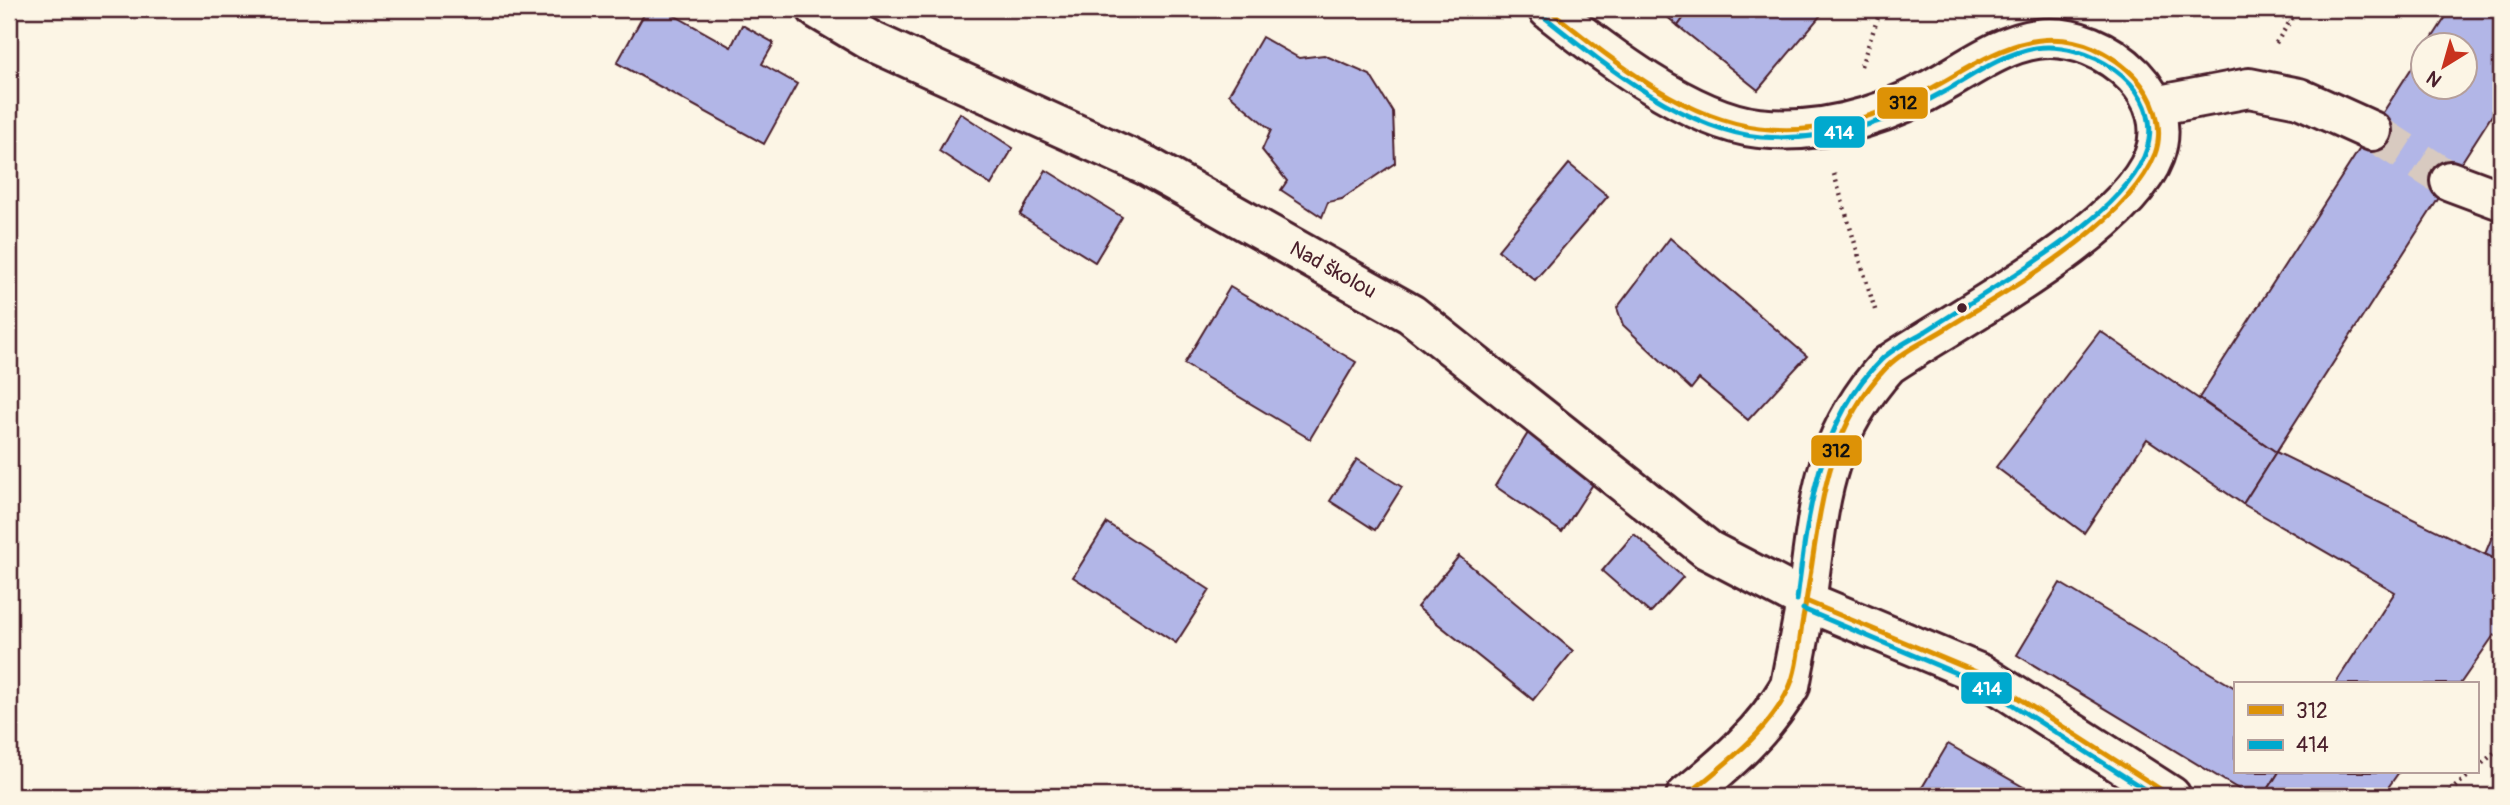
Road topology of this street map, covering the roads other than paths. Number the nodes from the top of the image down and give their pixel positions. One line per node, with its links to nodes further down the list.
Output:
1 (817, 9): 7 (street, Nad školou)
2 (1548, 9): 3 (street)
3 (2154, 106): 4 (street); 7 (street)
4 (2372, 131)
5 (2450, 181): 6 (street)
6 (2501, 200)
7 (1806, 601): 8 (street); 9 (street, Nad školou)
8 (1686, 796)
9 (2171, 796)

